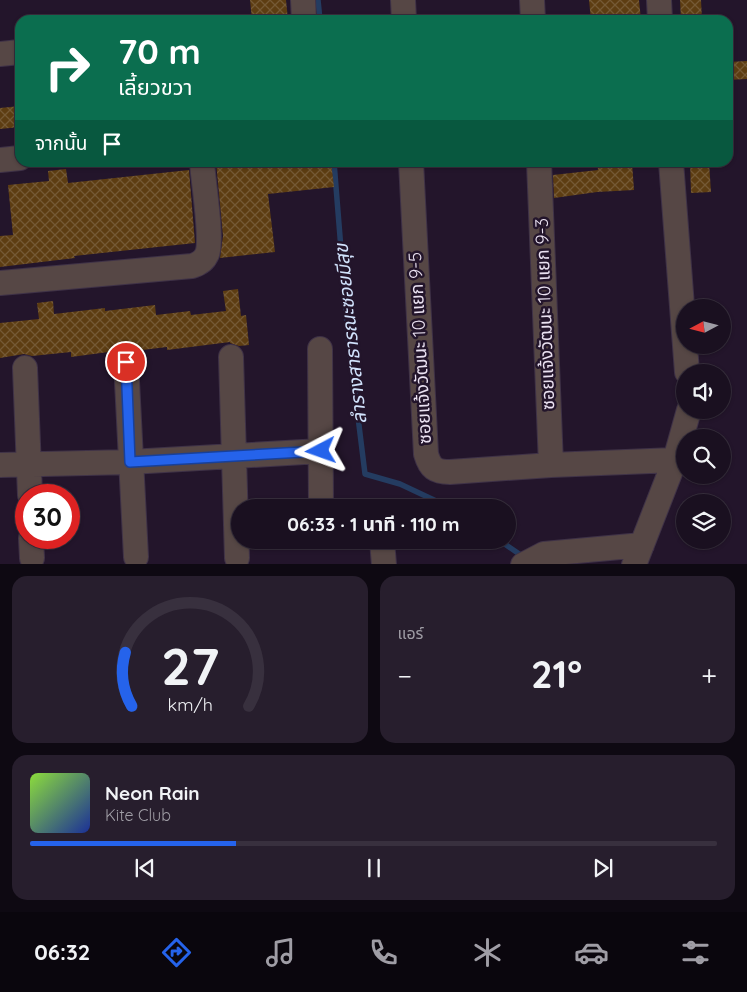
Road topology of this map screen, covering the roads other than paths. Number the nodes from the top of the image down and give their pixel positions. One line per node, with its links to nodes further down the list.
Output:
1 (303, 0): 5 (street)
2 (403, 0): 6 (street)
3 (532, 0): 7 (street)
4 (659, 0): 8 (street)
5 (304, 15)
6 (404, 15)
7 (533, 15)
8 (660, 15)
9 (15, 52): 10 (street)
10 (0, 54)
11 (15, 158): 12 (street)
12 (0, 160)
13 (202, 167): 17 (street)
14 (411, 167): 30 (street, ซอยแจ้งวัฒนะ 10 แยก 9-5)
15 (539, 167): 30 (street, ซอยแจ้งวัฒนะ 10 แยก 9-3)
16 (671, 167): 21 (street)
17 (0, 283)
18 (320, 349): 24 (street)
19 (231, 357): 25 (street)
20 (126, 362): 27 (street)
21 (686, 364)
22 (25, 368): 29 (street)
23 (686, 419): 26 (street)
24 (321, 451): 25 (street); 32 (street)
25 (235, 457): 27 (street); 36 (street)
26 (675, 460): 30 (street, ซอยแจ้งวัฒนะ 10 แยก 9-5); 34 (street)
27 (130, 462): 29 (street); 35 (street)
28 (0, 465): 29 (street)
29 (29, 465): 31 (street)
30 (551, 465)
31 (30, 484)
32 (321, 499)
33 (383, 549): 38 (street)
34 (638, 555): 37 (street)
35 (136, 557)
36 (237, 558)
37 (530, 561)
38 (384, 564)

